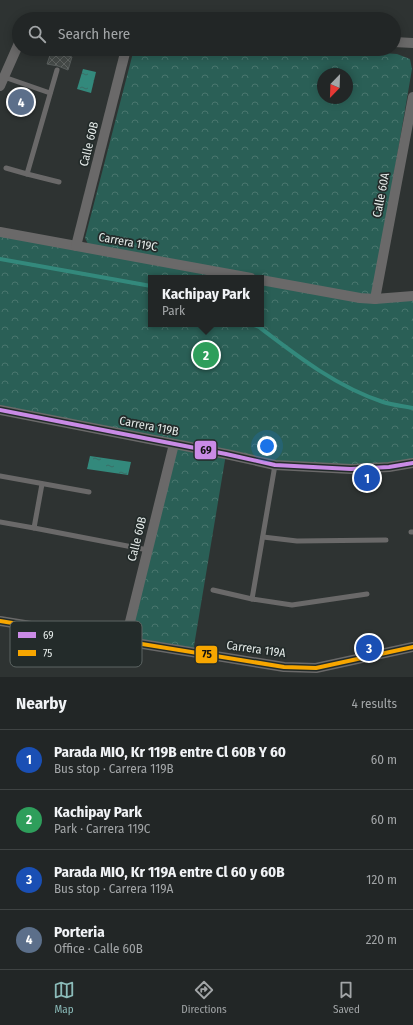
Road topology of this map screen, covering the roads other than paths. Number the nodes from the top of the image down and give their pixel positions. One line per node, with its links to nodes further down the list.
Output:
1 (401, 42): 2 (street)
2 (413, 43)
3 (13, 56): 6 (street)
4 (124, 56): 14 (street, Calle 60B)
5 (57, 70): 7 (lane)
6 (2, 82): 7 (lane)
7 (50, 93): 11 (lane)
8 (413, 96): 9 (street, Calle 60A)
9 (411, 121): 18 (street, Calle 60A)
10 (6, 168): 11 (lane)
11 (27, 174): 12 (lane)
12 (59, 182)
13 (0, 232): 14 (street, Carrera 119C)
14 (76, 246): 15 (street, Carrera 119C)
15 (236, 275)
16 (264, 281): 18 (street)
17 (413, 296): 18 (street)
18 (375, 299)
19 (0, 410): 20 (street, Carrera 119B)
20 (174, 444): 22 (street, Carrera 119B); 30 (street, Calle 60B)
21 (413, 463): 22 (street, Carrera 119B)
22 (275, 465): 28 (lane)
23 (0, 476): 24 (lane)
24 (42, 484): 25 (lane); 27 (lane)
25 (89, 492)
26 (0, 522): 27 (lane)
27 (34, 528): 30 (lane)
28 (263, 537): 29 (lane); 33 (lane)
29 (386, 540)
30 (148, 550): 35 (street, Calle 60B)
31 (213, 590): 33 (lane)
32 (366, 594): 33 (lane)
33 (252, 599)
34 (0, 621): 36 (street, Carrera 119A)
35 (130, 621)
36 (10, 623)
37 (142, 645): 39 (street, Carrera 119A)
38 (413, 647): 39 (street, Carrera 119A)
39 (315, 673)

